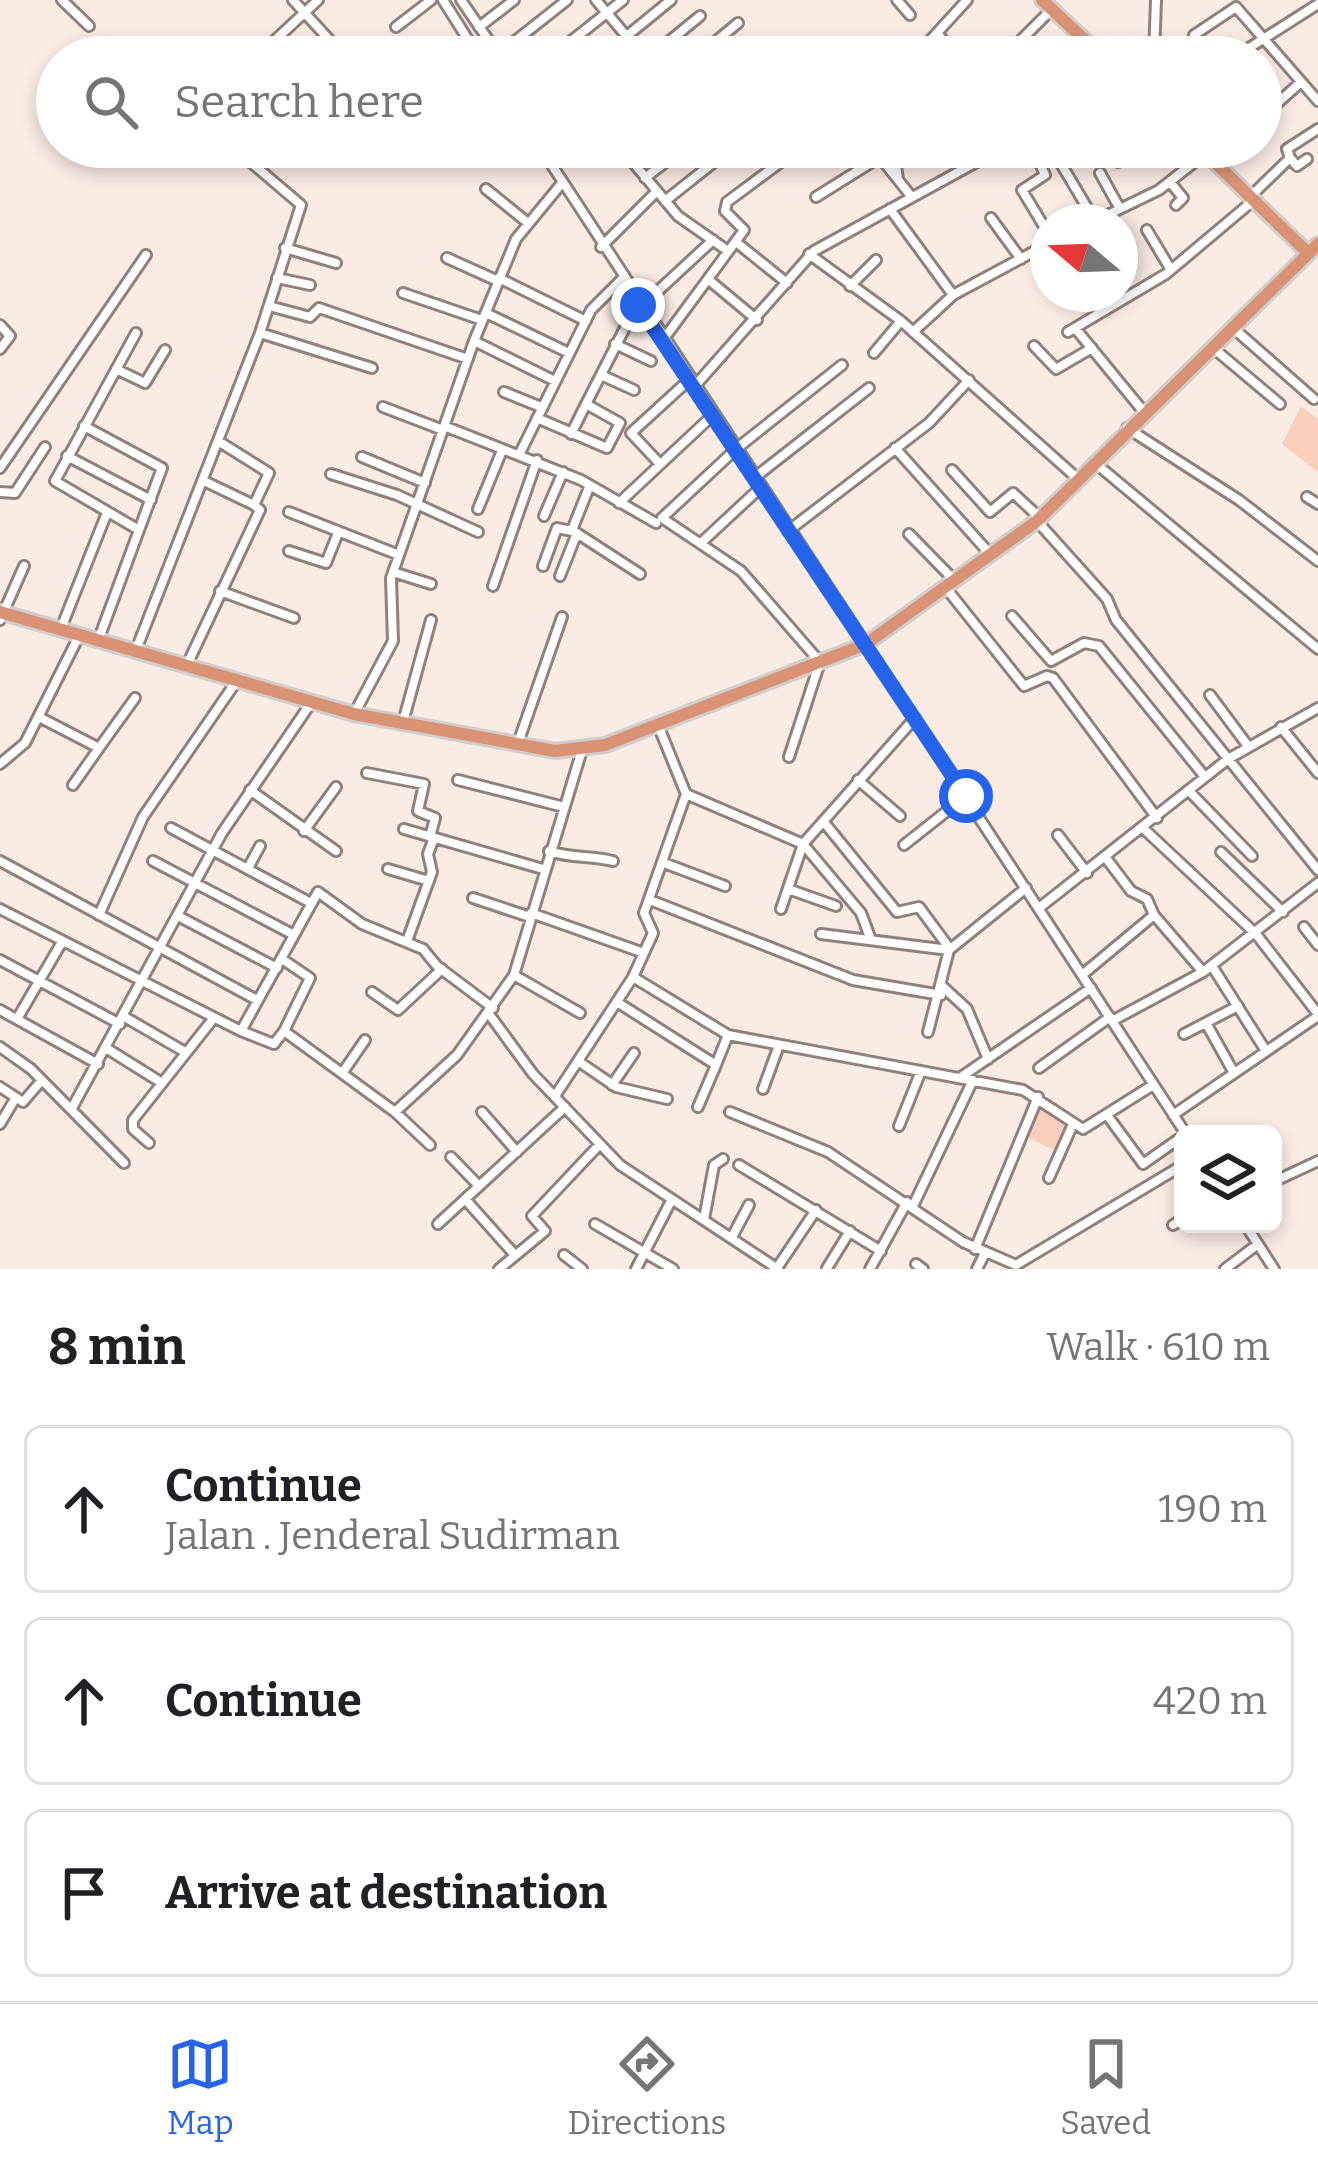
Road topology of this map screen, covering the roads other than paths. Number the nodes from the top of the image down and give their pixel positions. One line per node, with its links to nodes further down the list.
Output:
1 (62, 0): 24 (street)
2 (292, 0): 18 (street)
3 (318, 0): 18 (street)
4 (431, 0): 25 (street)
5 (443, 0): 31 (street)
6 (514, 0): 26 (street)
7 (567, 0): 33 (street)
8 (596, 0): 19 (street)
9 (623, 0): 19 (street)
10 (671, 0): 36 (street)
11 (897, 0): 21 (street)
12 (967, 0): 27 (street)
13 (1156, 0): 41 (street)
14 (1298, 0): 20 (street)
15 (464, 1): 26 (street)
16 (1047, 4): 39 (street); 40 (highway)
17 (1318, 4): 20 (street)
18 (303, 13): 29 (street); 30 (street)
19 (607, 13): 34 (street); 35 (street)
20 (1305, 13): 43 (street)
21 (910, 15)
22 (700, 16): 37 (street)
23 (738, 23): 38 (street)
24 (89, 26)
25 (396, 27)
26 (479, 27): 32 (street)
27 (938, 34)
28 (1194, 35): 42 (street)
29 (279, 36)
30 (325, 36)
31 (466, 36)
32 (485, 36)
33 (523, 36)
34 (578, 36)
35 (625, 36)
36 (627, 36)
37 (674, 36)
38 (722, 36)
39 (1021, 36)
40 (1081, 36)
41 (1155, 36)
42 (1256, 36)
43 (1266, 36)
44 (1282, 63): 45 (street)
45 (1301, 82): 46 (street); 47 (street)
46 (1282, 99)
47 (1318, 100)
48 (1318, 129): 49 (street)
49 (1290, 158): 50 (street); 51 (street)
50 (1306, 158)
51 (1282, 167)
52 (260, 168): 90 (street)
53 (553, 168): 70 (street)
54 (639, 168): 68 (street)
55 (658, 168): 68 (street)
56 (706, 168): 77 (street)
57 (774, 168): 88 (street)
58 (864, 168): 75 (street)
59 (888, 168): 69 (street)
60 (896, 168): 69 (street)
61 (964, 168): 74 (street)
62 (1042, 168): 78 (street)
63 (1063, 168): 79 (street)
64 (1183, 168): 71 (street)
65 (1221, 168): 76 (highway)
66 (1281, 168): 76 (street)
67 (1100, 173): 80 (street)
68 (645, 178): 73 (street)
69 (898, 181): 74 (street)
70 (562, 182): 85 (street); 89 (street)
71 (1169, 182): 81 (street); 82 (street)
72 (486, 189): 85 (street)
73 (657, 190): 77 (street); 89 (street)
74 (911, 196): 83 (street)
75 (816, 197)
76 (1253, 198): 91 (highway); 100 (street)
77 (664, 201): 87 (street)
78 (1031, 204)
79 (1084, 204)
80 (1117, 204)
81 (1129, 204)
82 (1176, 205)
83 (890, 208): 93 (street); 109 (street)
84 (991, 218): 97 (street)
85 (528, 223): 103 (street)
86 (1147, 230): 100 (street)
87 (713, 240): 92 (street); 111 (street)
88 (736, 242): 92 (street); 105 (street)
89 (601, 247): 102 (street)
90 (285, 248): 99 (street); 101 (street)
91 (1313, 248): 117 (highway)
92 (728, 251): 104 (street)
93 (809, 254): 105 (street); 107 (street)
94 (1030, 254): 97 (street)
95 (146, 256): 165 (street)
96 (447, 258): 103 (street)
97 (1021, 259): 109 (street)
98 (876, 260): 107 (street)
99 (336, 263)
100 (1172, 270): 126 (street)
101 (277, 278): 106 (street); 110 (street)
102 (622, 279): 111 (street); 114 (street)
103 (499, 280): 112 (street); 114 (street)
104 (709, 280): 113 (street); 121 (street)
105 (787, 283): 113 (street)
106 (310, 285)
107 (850, 286): 115 (street)
108 (404, 293): 112 (street)
109 (953, 295): 118 (street)
110 (269, 306): 120 (street); 131 (street)
111 (642, 310): 121 (street); 123 (street)
112 (484, 316): 122 (street); 129 (street)
113 (757, 320): 139 (street)
114 (586, 321): 129 (street)
115 (901, 321): 118 (street); 130 (street)
116 (0, 325): 127 (street)
117 (1231, 326): 125 (highway); 143 (street)
118 (913, 332): 137 (street)
119 (136, 333): 135 (street)
120 (260, 333): 134 (street); 154 (street)
121 (663, 340): 139 (street)
122 (474, 341): 131 (street); 138 (street)
123 (615, 344): 132 (street); 136 (street)
124 (1034, 346): 126 (street)
125 (1211, 346): 145 (street); 148 (highway)
126 (1092, 348): 148 (street)
127 (0, 350)
128 (165, 350): 135 (street)
129 (569, 353): 138 (street)
130 (874, 353)
131 (468, 358): 151 (street)
132 (651, 361)
133 (842, 365): 156 (street)
134 (372, 368)
135 (116, 369): 150 (street)
136 (601, 375): 141 (street); 144 (street)
137 (969, 380): 157 (street); 170 (street)
138 (555, 381): 147 (street)
139 (696, 382): 149 (street); 164 (street)
140 (869, 388): 169 (street)
141 (634, 390)
142 (504, 392): 147 (street)
143 (1314, 399)
144 (586, 404): 153 (street); 153 (street)
145 (1280, 404)
146 (383, 407): 151 (street)
147 (540, 412): 153 (street); 159 (street)
148 (1143, 412): 152 (highway)
149 (713, 415): 156 (street); 164 (street)
150 (84, 426): 160 (street); 177 (street)
151 (444, 428): 158 (street); 172 (street)
152 (1126, 428): 163 (highway); 198 (street)
153 (572, 434)
154 (218, 441): 171 (street); 180 (street)
155 (45, 447): 175 (street)
156 (740, 447): 169 (street); 194 (street)
157 (895, 448): 188 (street); 197 (street)
158 (501, 453): 159 (street); 182 (street)
159 (520, 453): 162 (street)
160 (67, 456): 177 (street); 184 (street)
161 (362, 457): 172 (street)
162 (536, 460): 167 (street); 206 (street)
163 (1094, 462): 170 (highway); 217 (street)
164 (660, 464): 178 (street)
165 (0, 468)
166 (952, 470): 186 (street)
167 (563, 472): 173 (street); 185 (street)
168 (331, 474): 181 (street)
169 (758, 475): 174 (street)
170 (1078, 479): 186 (highway)
171 (204, 481): 180 (street); 218 (street)
172 (424, 483): 181 (street)
173 (590, 485): 178 (street); 192 (street)
174 (760, 488): 188 (street); 194 (street)
175 (0, 492)
176 (1307, 497): 179 (street)
177 (151, 500): 189 (street)
178 (619, 502): 187 (street)
179 (1318, 504)
180 (254, 505): 207 (street)
181 (416, 505): 191 (street); 196 (street)
182 (478, 509)
183 (289, 512): 190 (street)
184 (106, 515): 189 (street); 213 (street)
185 (544, 516)
186 (1039, 519): 197 (highway); 237 (street)
187 (656, 524)
188 (793, 528): 216 (street)
189 (139, 530): 215 (street)
190 (338, 532): 195 (street); 196 (street)
191 (478, 532)
192 (575, 532): 200 (street); 202 (street); 203 (street)
193 (909, 534): 205 (street)
194 (702, 542): 219 (street)
195 (289, 551)
196 (399, 555): 201 (street)
197 (992, 556): 205 (highway)
198 (1318, 561)
199 (24, 566): 208 (street)
200 (543, 566)
201 (393, 572): 204 (street); 226 (street)
202 (640, 574)
203 (560, 576)
204 (430, 584)
205 (951, 585): 216 (highway); 252 (street)
206 (493, 586)
207 (220, 591): 211 (street); 220 (street)
208 (1, 615): 213 (highway)
209 (1012, 616): 241 (street)
210 (562, 617): 232 (street)
211 (294, 619)
212 (431, 620): 229 (street)
213 (60, 631): 214 (highway)
214 (79, 636): 215 (highway); 227 (street)
215 (97, 642): 218 (highway)
216 (866, 644): 219 (highway); 228 (street)
217 (1318, 649)
218 (135, 652): 220 (highway)
219 (820, 662): 230 (highway); 236 (street)
220 (186, 667): 221 (highway)
221 (236, 682): 224 (highway); 292 (street)
222 (1210, 695): 233 (street)
223 (135, 698): 234 (street)
224 (311, 704): 226 (highway); 246 (street)
225 (1318, 707): 231 (street)
226 (354, 714): 229 (highway)
227 (39, 717): 234 (street); 238 (street)
228 (915, 718): 243 (street); 249 (street)
229 (402, 723): 232 (highway)
230 (658, 725): 235 (highway); 248 (street)
231 (1281, 727): 233 (street); 240 (street)
232 (518, 745): 235 (highway)
233 (1248, 746): 237 (street)
234 (99, 748): 244 (street)
235 (582, 751): 250 (street)
236 (790, 757)
237 (1228, 759): 241 (street); 276 (street)
238 (0, 764)
239 (367, 773): 259 (street)
240 (1318, 773)
241 (1205, 777): 247 (street)
242 (458, 780): 250 (street)
243 (858, 780): 251 (street); 253 (street)
244 (74, 785)
245 (336, 787): 257 (street)
246 (250, 790): 257 (street); 264 (street)
247 (1190, 791): 252 (street); 267 (street)
248 (686, 794): 260 (street); 272 (street)
249 (966, 796): 261 (street); 282 (street)
250 (564, 807): 265 (street)
251 (900, 815)
252 (1157, 818): 256 (street)
253 (823, 821): 260 (street); 305 (street)
254 (171, 828): 264 (street)
255 (404, 829): 259 (street)
256 (1144, 829): 268 (street); 298 (street)
257 (304, 831): 263 (street)
258 (1058, 835): 277 (street)
259 (432, 838): 275 (street); 278 (street)
260 (803, 844): 283 (street); 300 (street)
261 (904, 844)
262 (260, 846): 273 (street)
263 (336, 850)
264 (211, 851): 273 (street); 279 (street)
265 (549, 851): 271 (street); 275 (street)
266 (1221, 852): 291 (street)
267 (1252, 856)
268 (1106, 858): 277 (street); 294 (street)
269 (0, 861): 292 (street)
270 (153, 861): 279 (street)
271 (613, 861)
272 (664, 863): 281 (street); 285 (street)
273 (248, 868): 286 (street)
274 (388, 869): 278 (street)
275 (543, 869): 293 (street)
276 (1318, 870)
277 (1087, 873): 288 (street)
278 (429, 881): 301 (street)
279 (194, 883): 295 (street); 299 (street)
280 (1318, 883): 291 (street)
281 (725, 886)
282 (1026, 888): 288 (street); 305 (street)
283 (788, 889): 287 (street); 290 (street)
284 (473, 898): 293 (street)
285 (650, 900): 306 (street); 317 (street)
286 (310, 902): 299 (street); 301 (street)
287 (836, 906)
288 (1039, 908): 312 (street)
289 (0, 909): 302 (street)
290 (781, 909)
291 (1283, 912): 298 (street)
292 (99, 915): 304 (street)
293 (531, 915): 306 (street); 311 (street)
294 (1154, 915): 310 (street); 312 (street)
295 (178, 916): 304 (street); 308 (street)
296 (1304, 927): 303 (street)
297 (821, 934): 300 (street)
298 (1256, 934): 310 (street); 325 (street)
299 (294, 935): 308 (street)
300 (871, 940): 305 (street)
301 (407, 941): 309 (street)
302 (62, 942): 314 (street); 315 (street)
303 (1318, 945)
304 (160, 948): 315 (street); 319 (street)
305 (950, 950): 317 (street)
306 (644, 953): 313 (street)
307 (0, 960): 314 (street)
308 (279, 963): 319 (street); 332 (street)
309 (442, 969): 318 (street); 323 (street)
310 (1207, 969): 321 (street); 328 (street)
311 (514, 975): 323 (street); 324 (street)
312 (1082, 975): 316 (street)
313 (634, 977): 320 (street); 335 (street)
314 (41, 980): 326 (street); 329 (street)
315 (140, 984): 327 (street); 329 (street)
316 (1091, 988): 328 (street); 343 (street)
317 (942, 990): 333 (street); 343 (street)
318 (372, 992)
319 (258, 1000): 331 (street)
320 (617, 1002): 344 (street); 346 (street)
321 (1238, 1006): 330 (street); 340 (street)
322 (0, 1010): 326 (street)
323 (491, 1011): 359 (street); 366 (street)
324 (580, 1013)
325 (1318, 1015): 340 (street)
326 (17, 1019): 345 (street)
327 (213, 1019): 331 (street); 341 (street)
328 (1111, 1019): 347 (street); 356 (street)
329 (122, 1020): 338 (street); 341 (street)
330 (1206, 1023): 334 (street); 350 (street)
331 (241, 1031): 332 (street)
332 (284, 1031): 349 (street)
333 (928, 1032)
334 (1184, 1034)
335 (728, 1035): 339 (street); 346 (street)
336 (365, 1040): 349 (street)
337 (0, 1047): 352 (street)
338 (106, 1048): 345 (street); 354 (street)
339 (778, 1048): 348 (street); 358 (street)
340 (1266, 1051): 350 (street)
341 (185, 1052): 354 (street)
342 (634, 1053): 355 (street)
343 (988, 1059): 351 (street)
344 (578, 1061): 355 (street); 359 (street)
345 (98, 1064): 365 (street)
346 (716, 1064): 364 (street)
347 (1040, 1068)
348 (921, 1071): 351 (street); 374 (street)
349 (343, 1072): 366 (street)
350 (1234, 1073): 370 (street)
351 (961, 1077): 353 (street)
352 (42, 1080): 361 (street); 365 (street)
353 (973, 1080): 360 (street); 391 (street)
354 (162, 1083): 376 (street)
355 (612, 1085): 362 (street)
356 (1154, 1085): 369 (street); 370 (street)
357 (0, 1087): 361 (street)
358 (764, 1089)
359 (555, 1096): 363 (street)
360 (1038, 1097): 372 (street); 401 (street)
361 (15, 1099): 371 (street)
362 (667, 1099)
363 (566, 1107): 378 (street); 379 (street)
364 (698, 1107)
365 (72, 1108): 383 (street)
366 (395, 1112): 377 (street)
367 (482, 1112): 379 (street)
368 (730, 1112): 391 (street)
369 (1107, 1115): 372 (street); 375 (street)
370 (1173, 1115): 373 (street)
371 (0, 1124)
372 (1073, 1124): 386 (street)
373 (1179, 1125)
374 (899, 1126)
375 (1174, 1142)
376 (148, 1143)
377 (430, 1144)
378 (600, 1144): 390 (street); 405 (street)
379 (517, 1152): 388 (street)
380 (451, 1157): 388 (street)
381 (723, 1159): 394 (street)
382 (1318, 1161): 387 (street)
383 (124, 1162)
384 (739, 1165): 393 (street)
385 (1174, 1171): 404 (street)
386 (1049, 1178)
387 (1282, 1178)
388 (479, 1187): 389 (street)
389 (465, 1199): 395 (street); 405 (street)
390 (672, 1199): 394 (street); 403 (street)
391 (910, 1204): 401 (street); 402 (street)
392 (749, 1205): 399 (street)
393 (816, 1210): 397 (street); 412 (street)
394 (704, 1219): 399 (street)
395 (438, 1224)
396 (596, 1224): 403 (street)
397 (850, 1231): 402 (street); 407 (street)
398 (1251, 1233): 400 (street)
399 (732, 1237): 412 (street)
400 (1258, 1244): 415 (street); 416 (street)
401 (974, 1249): 404 (street)
402 (881, 1251): 413 (street)
403 (646, 1252): 410 (street); 411 (street)
404 (985, 1253): 414 (street)
405 (515, 1255): 408 (street)
406 (564, 1255): 409 (street)
407 (827, 1268)
408 (499, 1269)
409 (582, 1269)
410 (635, 1269)
411 (673, 1269)
412 (778, 1269)
413 (870, 1269)
414 (977, 1269)
415 (1225, 1269)
416 (1274, 1269)

